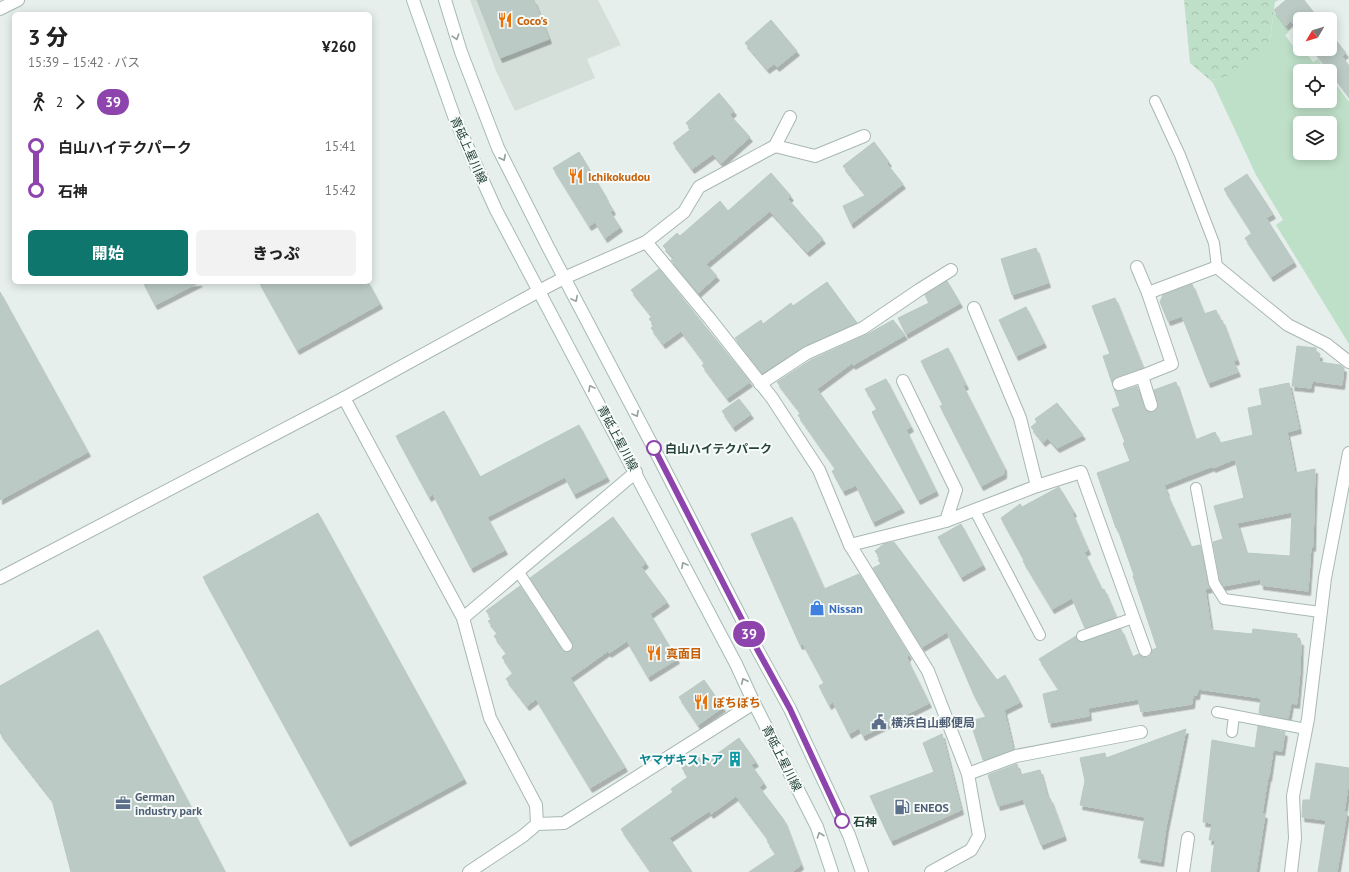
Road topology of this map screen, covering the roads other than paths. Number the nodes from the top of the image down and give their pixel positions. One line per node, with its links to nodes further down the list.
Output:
1 (18, 0): 4 (street)
2 (413, 0): 14 (street, 青砥上星川線)
3 (445, 0): 13 (street, one-way to 13)
4 (0, 9)
5 (1155, 102): 11 (lane)
6 (790, 117): 8 (street)
7 (864, 136): 8 (street)
8 (775, 146): 9 (street)
9 (646, 242): 13 (street); 20 (street)
10 (1136, 267): 15 (street)
11 (1217, 268): 15 (street); 17 (street)
12 (951, 270): 20 (street)
13 (564, 278): 14 (street); 52 (street, one-way to 52)
14 (539, 291): 22 (street); 25 (street, 青砥上星川線, one-way to 14)
15 (1148, 293): 18 (street)
16 (974, 308): 27 (street)
17 (1349, 362)
18 (1142, 376): 21 (street); 23 (street)
19 (903, 381): 30 (street)
20 (760, 384): 31 (street)
21 (1118, 384)
22 (344, 398): 33 (street); 35 (street)
23 (1150, 405)
24 (1349, 453): 26 (street)
25 (636, 472): 32 (street); 41 (street, 青砥上星川線, one-way to 25)
26 (1347, 472): 34 (street)
27 (1038, 486): 29 (street); 36 (street)
28 (1196, 488): 34 (lane)
29 (975, 511): 30 (street); 37 (lane)
30 (946, 521): 31 (street)
31 (850, 545): 47 (street)
32 (518, 571): 35 (street); 39 (lane)
33 (0, 578)
34 (1320, 612): 44 (street)
35 (463, 618): 48 (street)
36 (1133, 618): 38 (lane); 40 (street)
37 (1040, 634)
38 (1082, 636)
39 (567, 646)
40 (1145, 650)
41 (754, 703): 48 (street); 51 (street, 青砥上星川線, one-way to 41)
42 (1217, 712): 43 (lane)
43 (1234, 716): 44 (lane); 46 (lane)
44 (1306, 729): 55 (street)
45 (1140, 732): 47 (street)
46 (1232, 732)
47 (968, 774): 53 (street)
48 (537, 824): 50 (street)
49 (1188, 838): 54 (street)
50 (469, 872)
51 (832, 872)
52 (862, 872)
53 (931, 872)
54 (1183, 872)
55 (1291, 872)

